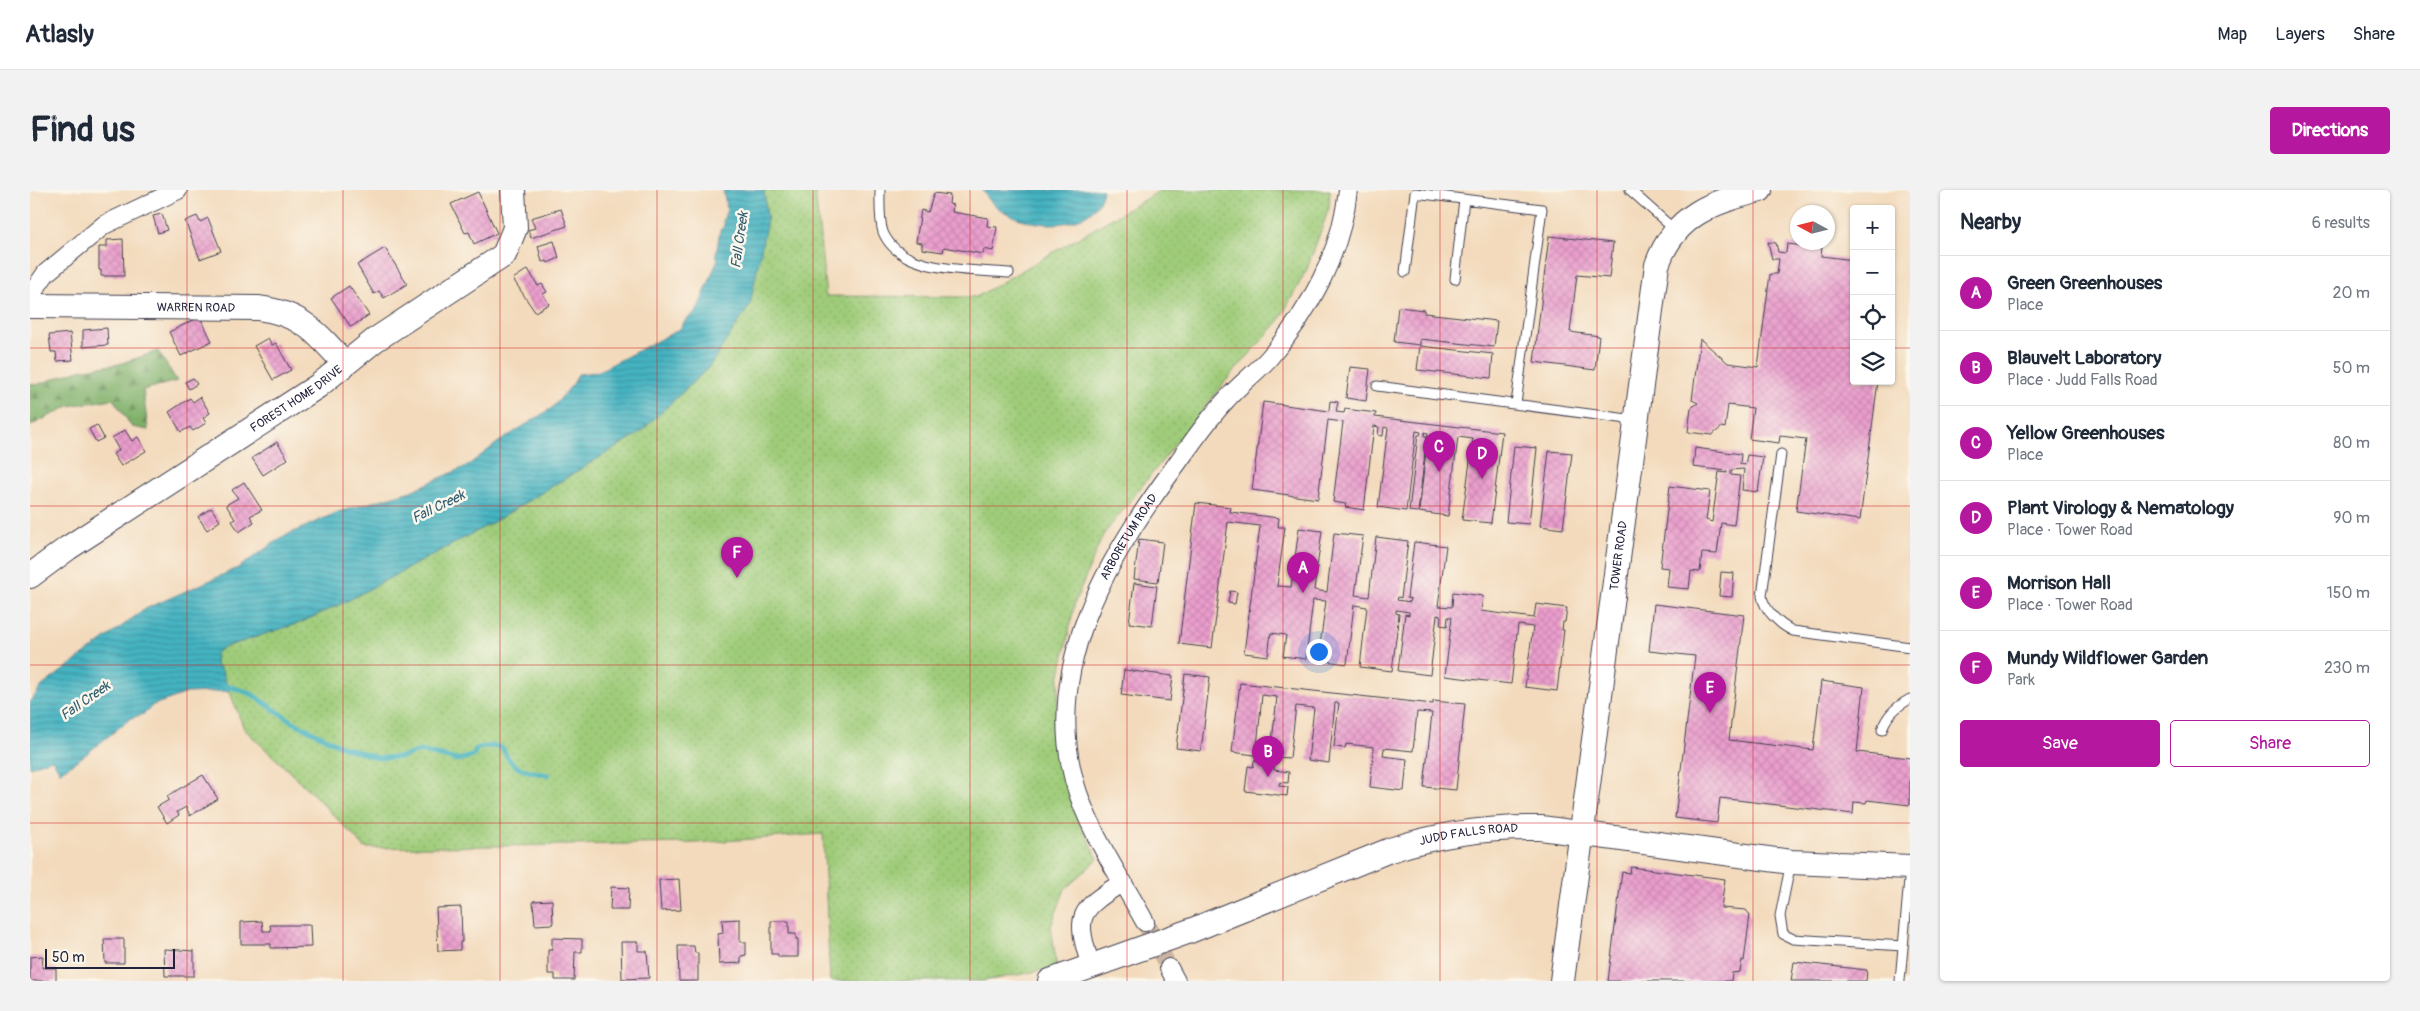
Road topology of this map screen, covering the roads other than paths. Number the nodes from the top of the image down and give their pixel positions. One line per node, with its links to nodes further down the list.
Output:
1 (178, 190): 12 (street)
2 (513, 190): 14 (street, FOREST HOME DRIVE)
3 (880, 190): 10 (lane)
4 (1348, 190): 26 (street, ARBORETUM ROAD)
5 (1630, 190): 8 (lane)
6 (1760, 190): 8 (street, TOWER ROAD)
7 (1464, 200): 9 (lane); 11 (lane); 16 (lane)
8 (1676, 231): 17 (street, TOWER ROAD)
9 (1405, 272)
10 (1009, 273)
11 (1455, 279)
12 (30, 296)
13 (30, 306): 14 (street, WARREN ROAD)
14 (344, 363): 19 (street, FOREST HOME DRIVE)
15 (1377, 386): 16 (lane)
16 (1516, 404): 17 (lane)
17 (1635, 420): 23 (street, TOWER ROAD)
18 (1781, 454): 20 (lane)
19 (30, 576)
20 (1910, 647)
21 (1910, 699): 22 (lane)
22 (1882, 730)
23 (1582, 832): 24 (street, JUDD FALLS ROAD); 29 (street, JUDD FALLS ROAD); 31 (street, TOWER ROAD)
24 (1791, 862): 25 (street, JUDD FALLS ROAD); 28 (lane)
25 (1910, 868): 28 (lane)
26 (1123, 882): 27 (street, ARBORETUM ROAD); 29 (street)
27 (1145, 922)
28 (1903, 946): 32 (lane)
29 (1091, 967): 30 (street, JUDD FALLS ROAD)
30 (1050, 981)
31 (1562, 981)
32 (1900, 981)

